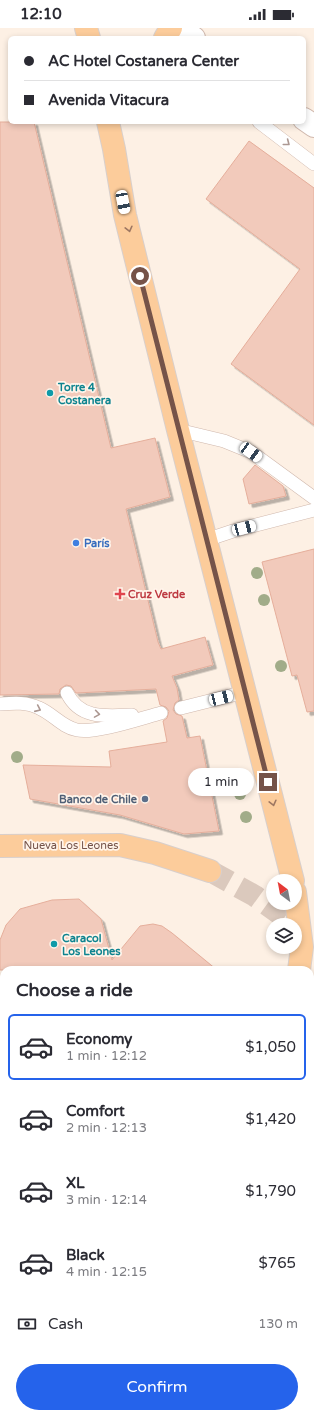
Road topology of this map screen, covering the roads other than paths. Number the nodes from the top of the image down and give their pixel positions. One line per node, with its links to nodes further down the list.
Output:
1 (180, 28): 2 (street)
2 (191, 36)
3 (108, 124): 6 (main road)
4 (122, 124): 6 (main road)
5 (262, 124): 7 (lane, one-way to 7)
6 (114, 149): 8 (main road, one-way to 8)
7 (314, 164)
8 (178, 430): 9 (lane); 11 (main road)
9 (314, 498)
10 (314, 510): 11 (lane)
11 (206, 540): 12 (main road)
12 (245, 692): 15 (lane); 18 (main road, one-way to 18)
13 (67, 693): 14 (lane)
14 (0, 704)
15 (181, 708)
16 (0, 846): 17 (main road, Nueva Los Leones)
17 (210, 871)
18 (291, 874)
19 (299, 910): 20 (main road)
20 (308, 946): 21 (main road)
21 (300, 966)

